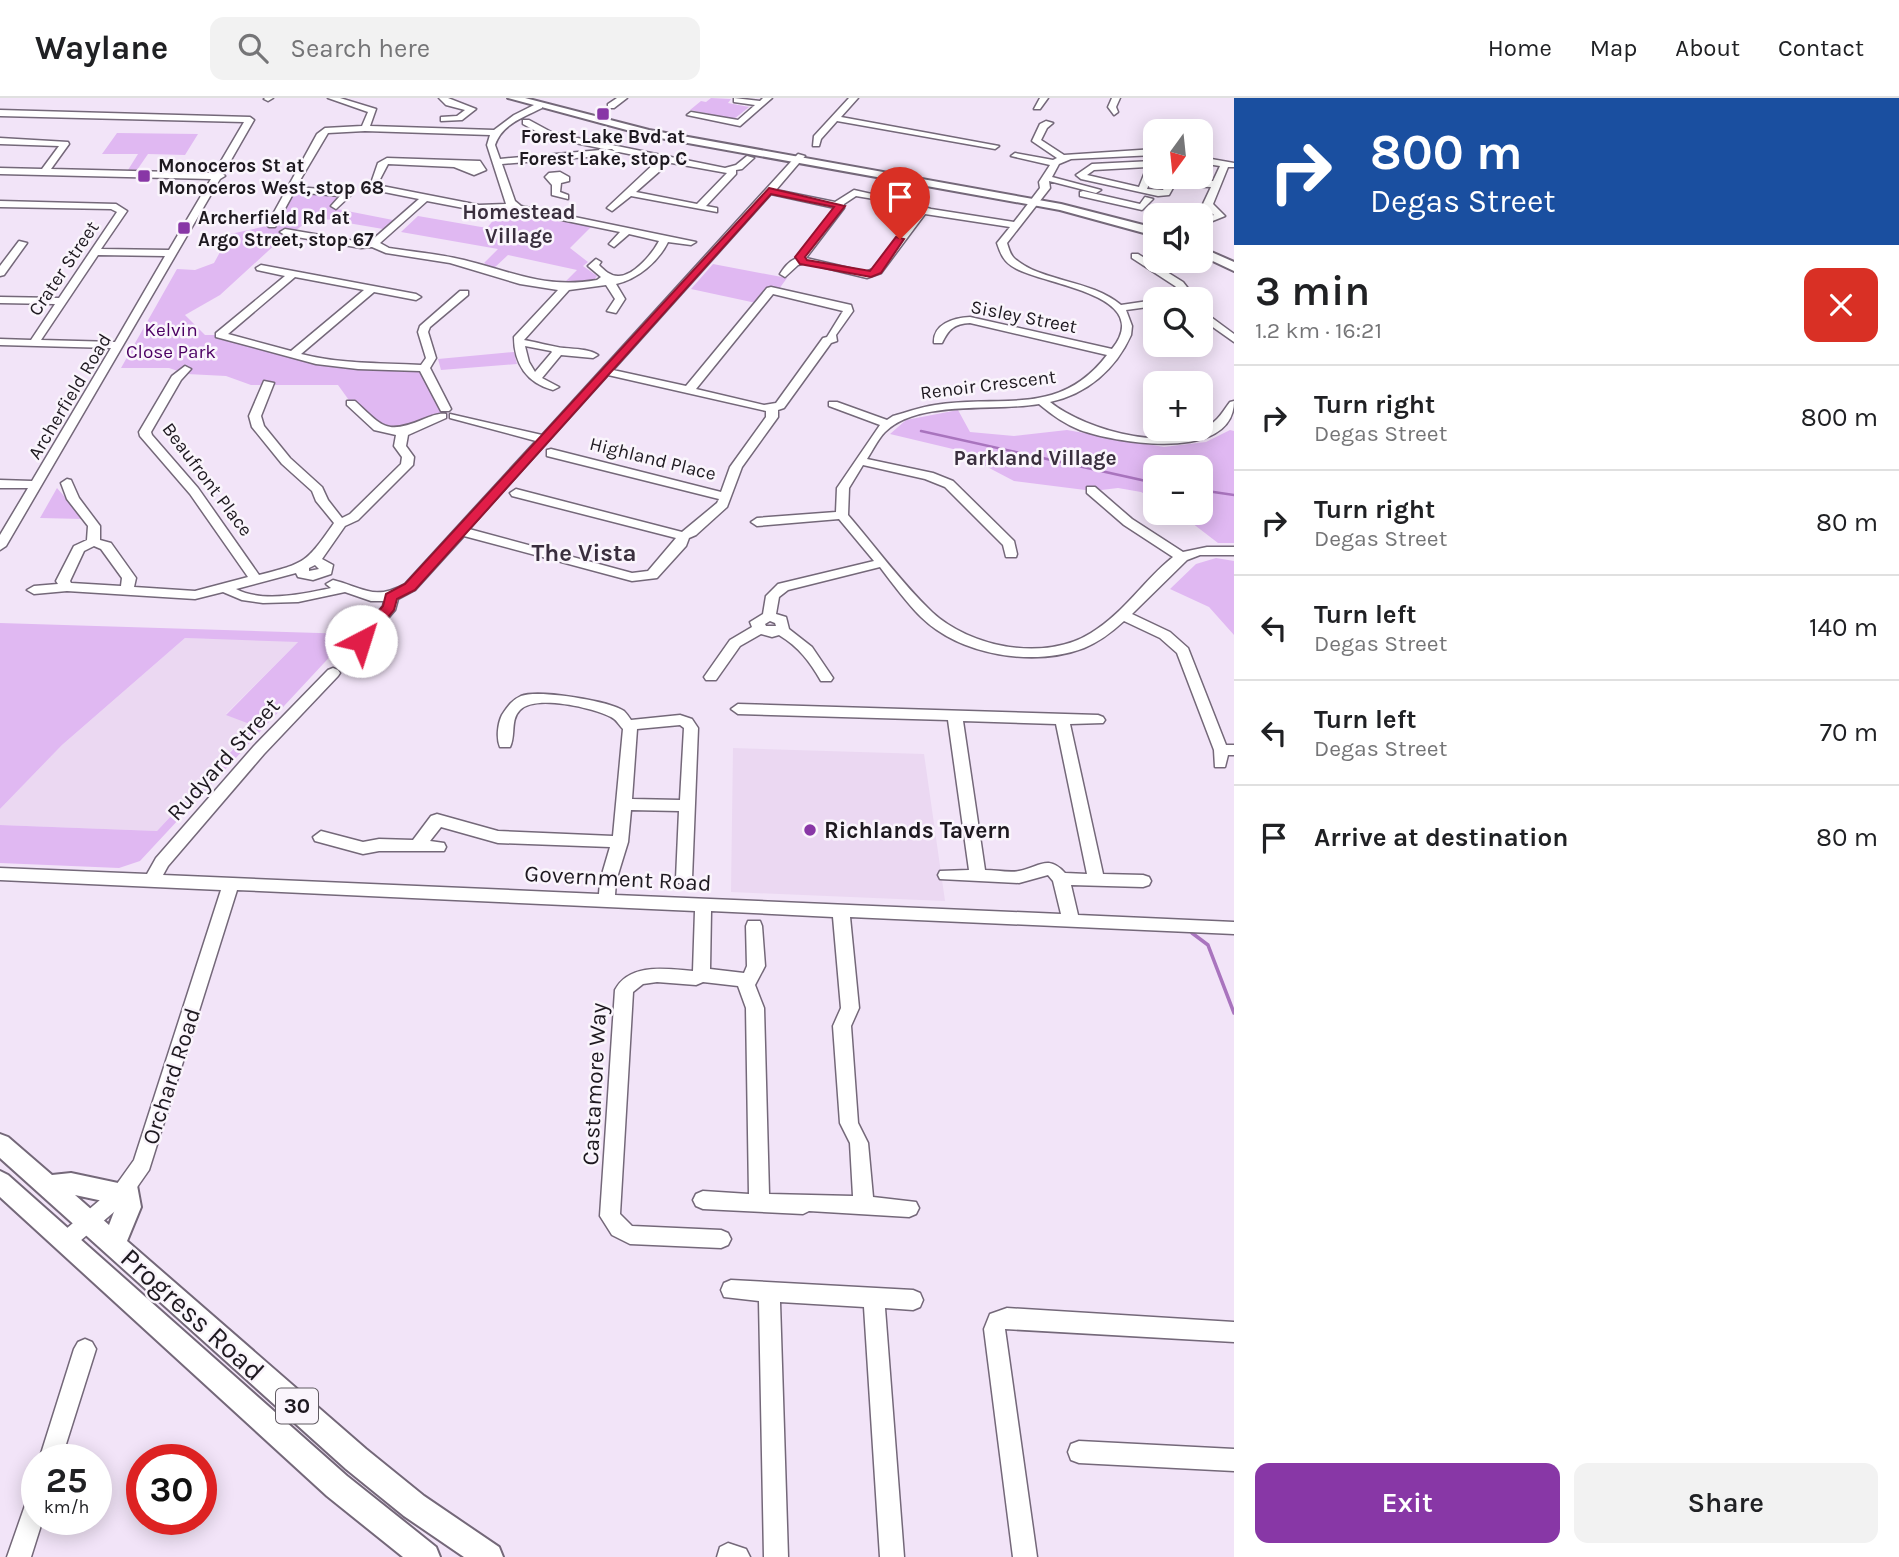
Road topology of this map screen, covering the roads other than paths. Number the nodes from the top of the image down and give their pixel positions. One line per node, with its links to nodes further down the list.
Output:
1 (332, 98): 23 (street)
2 (513, 98): 9 (main road)
3 (623, 98): 11 (street)
4 (854, 98): 17 (street)
5 (1044, 98): 12 (street)
6 (1116, 98): 13 (street)
7 (737, 100): 10 (street)
8 (446, 101): 18 (street); 18 (street)
9 (551, 101): 25 (street); 40 (main road); 40 (main road)
10 (765, 101): 21 (street)
11 (611, 106)
12 (1037, 107)
13 (1114, 112)
14 (0, 113): 15 (street)
15 (11, 113): 22 (street); 50 (street, Archerfield Road)
16 (691, 115): 21 (street)
17 (835, 118): 32 (street); 33 (street)
18 (444, 119): 24 (street)
19 (526, 122): 26 (street)
20 (1049, 122): 42 (street)
21 (740, 123): 27 (street)
22 (0, 126)
23 (366, 128): 29 (street); 55 (street)
24 (443, 131): 25 (street); 29 (street)
25 (494, 135): 44 (street)
26 (550, 135): 28 (street); 34 (street)
27 (733, 135)
28 (540, 138)
29 (388, 139): 43 (street)
30 (0, 141): 49 (street)
31 (1122, 142): 36 (street)
32 (816, 144)
33 (992, 144)
34 (616, 150): 38 (street); 41 (street)
35 (1143, 152): 36 (street)
36 (1131, 153): 42 (street)
37 (1015, 156): 42 (street)
38 (567, 157): 44 (street); 63 (street)
39 (750, 158): 47 (street)
40 (799, 158): 57 (street); 66 (main road)
41 (663, 160): 47 (street); 61 (street)
42 (1059, 160): 51 (street)
43 (387, 161): 45 (street); 53 (street)
44 (497, 162): 73 (street)
45 (455, 164)
46 (1229, 165): 52 (street)
47 (729, 169): 71 (street)
48 (0, 171): 49 (street)
49 (45, 172): 50 (street)
50 (220, 176): 92 (street, Archerfield Road)
51 (1045, 180): 59 (street); 66 (street)
52 (1214, 184): 68 (street)
53 (372, 187): 60 (street); 65 (street)
54 (1131, 187): 59 (street); 62 (street); 62 (street)
55 (293, 189): 60 (street); 75 (street)
56 (1168, 189): 62 (street)
57 (769, 191): 70 (street); 131 (street)
58 (1070, 191): 59 (street)
59 (1098, 193): 62 (street)
60 (347, 194): 72 (street)
61 (629, 194): 71 (street); 74 (street)
62 (1145, 194)
63 (565, 197)
64 (880, 197): 70 (street)
65 (424, 199): 73 (street); 88 (street)
66 (1033, 199): 79 (main road); 80 (street); 82 (main road)
67 (900, 201): 78 (street)
68 (1209, 203)
69 (0, 204): 91 (street, Crater Street)
70 (838, 204): 96 (street)
71 (701, 205): 77 (street)
72 (336, 206)
73 (511, 206): 83 (street)
74 (610, 206)
75 (283, 207): 76 (street); 81 (street)
76 (294, 207)
77 (713, 210)
78 (927, 210): 80 (street); 103 (street)
79 (1143, 222)
80 (1017, 223): 116 (street)
81 (272, 225)
82 (1143, 229)
83 (628, 230): 85 (street); 89 (street)
84 (285, 232): 88 (street)
85 (665, 239): 86 (street); 104 (street)
86 (691, 242)
87 (22, 243): 100 (street)
88 (374, 244): 108 (street)
89 (614, 244)
90 (1213, 248): 95 (main road)
91 (95, 252): 92 (street); 113 (street, Crater Street)
92 (173, 253): 124 (street, Archerfield Road)
93 (1135, 256): 106 (street)
94 (1213, 256): 98 (main road)
95 (1234, 258)
96 (801, 261): 102 (street); 103 (street)
97 (596, 262): 104 (street)
98 (1234, 267)
99 (261, 268): 101 (street)
100 (0, 273)
101 (293, 274): 107 (street); 127 (street)
102 (785, 274)
103 (871, 274): 105 (street)
104 (609, 280): 108 (street); 117 (street)
105 (886, 281)
106 (1182, 287)
107 (372, 289): 110 (street); 127 (street)
108 (564, 289): 122 (street)
109 (464, 293): 114 (street)
110 (416, 297)
111 (0, 300): 113 (street)
112 (433, 300): 114 (street)
113 (63, 301): 123 (street, Crater Street)
114 (449, 304): 129 (street)
115 (1143, 305): 116 (street)
116 (1119, 308): 126 (street, Renoir Crescent)
117 (596, 311)
118 (1213, 322): 119 (street)
119 (1234, 339)
120 (938, 341): 126 (street, Sisley Street)
121 (0, 342): 123 (street)
122 (519, 342): 125 (street); 134 (street)
123 (34, 343): 124 (street)
124 (120, 345): 151 (street, Archerfield Road)
125 (558, 352): 128 (street); 134 (street)
126 (1114, 353): 138 (street, Renoir Crescent)
127 (294, 354): 129 (street)
128 (593, 355)
129 (424, 368): 143 (street)
130 (199, 370): 171 (street, Beaufront Place)
131 (605, 371): 137 (street); 146 (street)
132 (255, 378): 135 (street)
133 (281, 378): 135 (street)
134 (535, 379): 136 (street)
135 (268, 383): 159 (street)
136 (554, 387)
137 (689, 390): 142 (street); 142 (street)
138 (1041, 400): 141 (street); 144 (street, Renoir Crescent)
139 (360, 404): 145 (street)
140 (833, 404): 144 (street)
141 (1234, 404)
142 (772, 408): 154 (street)
143 (447, 414): 145 (street); 146 (street)
144 (886, 423): 148 (street)
145 (402, 433): 159 (street)
146 (544, 439): 160 (street)
147 (551, 453): 154 (street, Highland Place)
148 (860, 461): 157 (street); 165 (street)
149 (67, 483): 155 (street)
150 (0, 484): 151 (street)
151 (36, 485): 163 (street, Archerfield Road)
152 (1091, 490): 166 (street)
153 (516, 493): 161 (street)
154 (723, 496): 161 (street)
155 (73, 499): 156 (street); 162 (street)
156 (58, 504)
157 (842, 515): 158 (street); 168 (street)
158 (757, 522)
159 (340, 523): 167 (street)
160 (461, 531): 161 (street); 177 (street)
161 (683, 536)
162 (93, 542): 172 (street); 174 (street)
163 (0, 546)
164 (1234, 551): 166 (street)
165 (1011, 554)
166 (1182, 557): 178 (street)
167 (314, 561): 169 (street); 170 (street)
168 (883, 563): 178 (street); 179 (street)
169 (300, 568): 170 (street); 171 (street)
170 (323, 573): 175 (street)
171 (255, 578): 173 (street)
172 (67, 587): 174 (street); 176 (street)
173 (225, 587): 174 (street); 175 (street)
174 (127, 589)
175 (342, 589): 177 (street)
176 (34, 590)
177 (391, 597): 182 (street)
178 (1123, 615): 192 (street)
179 (769, 616): 180 (street); 181 (street)
180 (760, 629): 181 (street); 184 (street)
181 (780, 630): 185 (street)
182 (361, 641)
183 (333, 673): 204 (street, Rudyard Street)
184 (711, 677)
185 (826, 678)
186 (738, 709): 187 (street)
187 (955, 716): 188 (street); 201 (street)
188 (1062, 719): 189 (street); 205 (street)
189 (1098, 720)
190 (629, 725): 191 (street); 193 (street); 194 (street)
191 (505, 743)
192 (1225, 755)
193 (624, 804): 194 (street); 196 (street)
194 (688, 806): 202 (street)
195 (321, 837): 197 (street)
196 (620, 842): 197 (street); 208 (street)
197 (418, 846): 198 (street)
198 (438, 847)
199 (0, 874): 204 (street, Government Road)
200 (946, 875): 201 (street)
201 (978, 876): 203 (street)
202 (684, 879)
203 (1061, 879): 205 (street); 211 (street)
204 (152, 880): 207 (street, Government Road)
205 (1096, 880): 206 (street)
206 (1143, 881)
207 (231, 883): 208 (street, Government Road); 219 (street, Orchard Road)
208 (607, 900): 209 (street, Government Road)
209 (703, 905): 210 (street, Government Road); 214 (street)
210 (841, 911): 211 (street, Government Road); 222 (street)
211 (1071, 920): 213 (street, Government Road)
212 (754, 926): 215 (street)
213 (1234, 928)
214 (701, 975): 215 (street); 225 (street, Castamore Way)
215 (747, 980): 221 (street)
216 (0, 1144): 218 (main road, Progress Road / 30)
217 (0, 1182): 226 (main road, Progress Road / 30)
218 (48, 1186): 219 (main road); 224 (main road, Progress Road / 30)
219 (124, 1191): 224 (street, Orchard Road); 227 (main road)
220 (703, 1200): 221 (street)
221 (759, 1203): 222 (street)
222 (864, 1206): 223 (street)
223 (909, 1208)
224 (88, 1222): 226 (street, Orchard Road); 227 (main road, Progress Road / 30)
225 (722, 1239)
226 (66, 1241): 239 (main road, Progress Road / 30)
227 (113, 1244): 240 (main road, Progress Road / 30)
228 (731, 1290): 229 (street)
229 (769, 1293): 230 (street); 241 (street)
230 (874, 1298): 231 (street); 242 (street)
231 (913, 1300)
232 (1234, 1332): 243 (street)
233 (85, 1349): 234 (street)
234 (55, 1444)
235 (1079, 1452): 236 (street)
236 (1234, 1460)
237 (26, 1535): 238 (street)
238 (19, 1557)
239 (426, 1557)
240 (489, 1557)
241 (776, 1557)
242 (892, 1557)
243 (1025, 1557)

